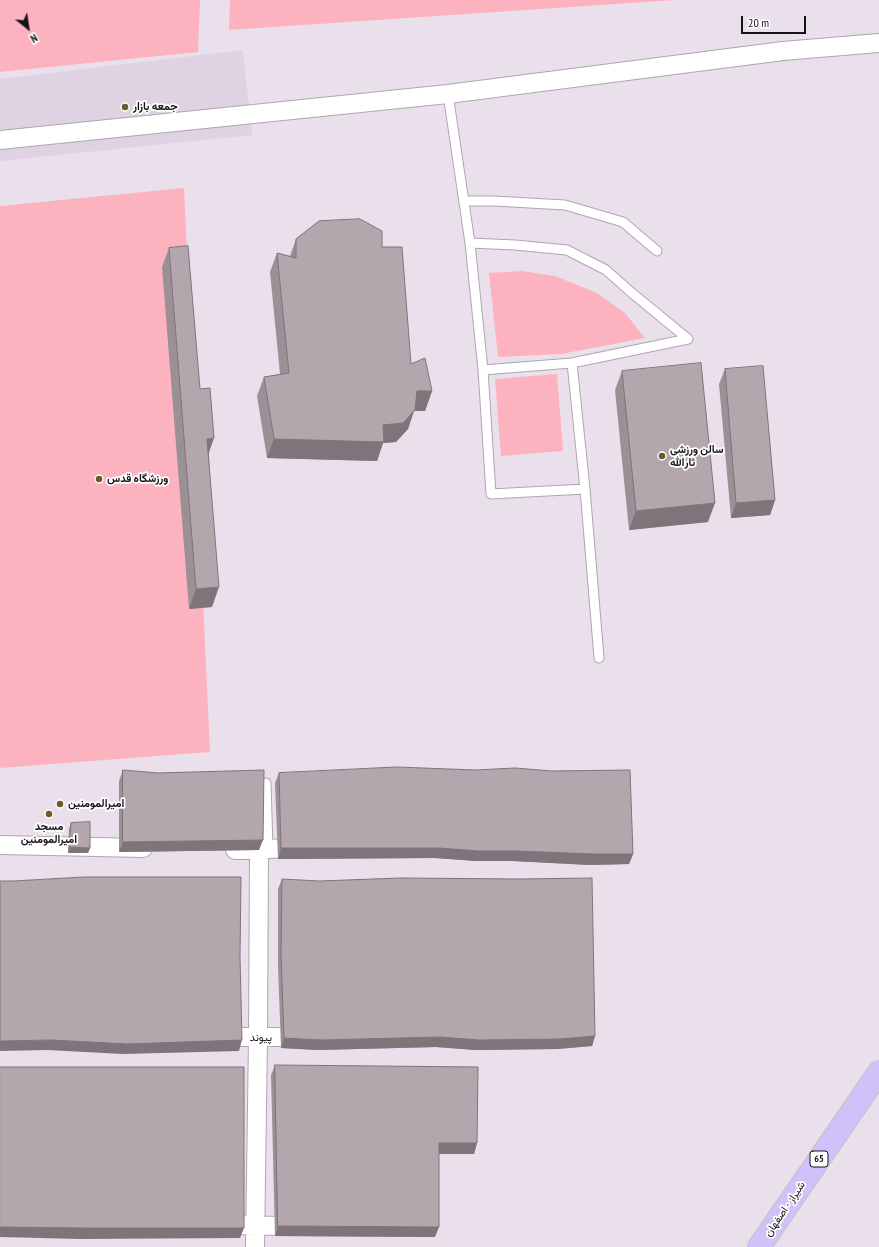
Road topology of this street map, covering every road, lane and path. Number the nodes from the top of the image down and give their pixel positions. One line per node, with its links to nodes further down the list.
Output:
1 (879, 43): 2 (street)
2 (448, 94): 3 (street); 4 (lane)
3 (0, 140)
4 (464, 202): 5 (lane); 6 (lane)
5 (470, 243): 7 (lane); 8 (lane)
6 (657, 251)
7 (572, 363): 8 (lane); 9 (lane)
8 (483, 370): 9 (lane)
9 (585, 489): 10 (lane)
10 (599, 658)
11 (266, 783): 15 (lane)
12 (0, 845): 13 (street)
13 (157, 848)
14 (315, 848): 15 (street)
15 (264, 849): 16 (street); 19 (street)
16 (220, 850)
17 (203, 1037): 19 (street, پیوند)
18 (321, 1037): 19 (street, پیوند)
19 (258, 1038): 22 (street)
20 (879, 1072): 25 (highway, شیراز - اصفهان / 65)
21 (207, 1225): 22 (street)
22 (254, 1226): 23 (street); 24 (street)
23 (317, 1226)
24 (255, 1247)
25 (759, 1247)

